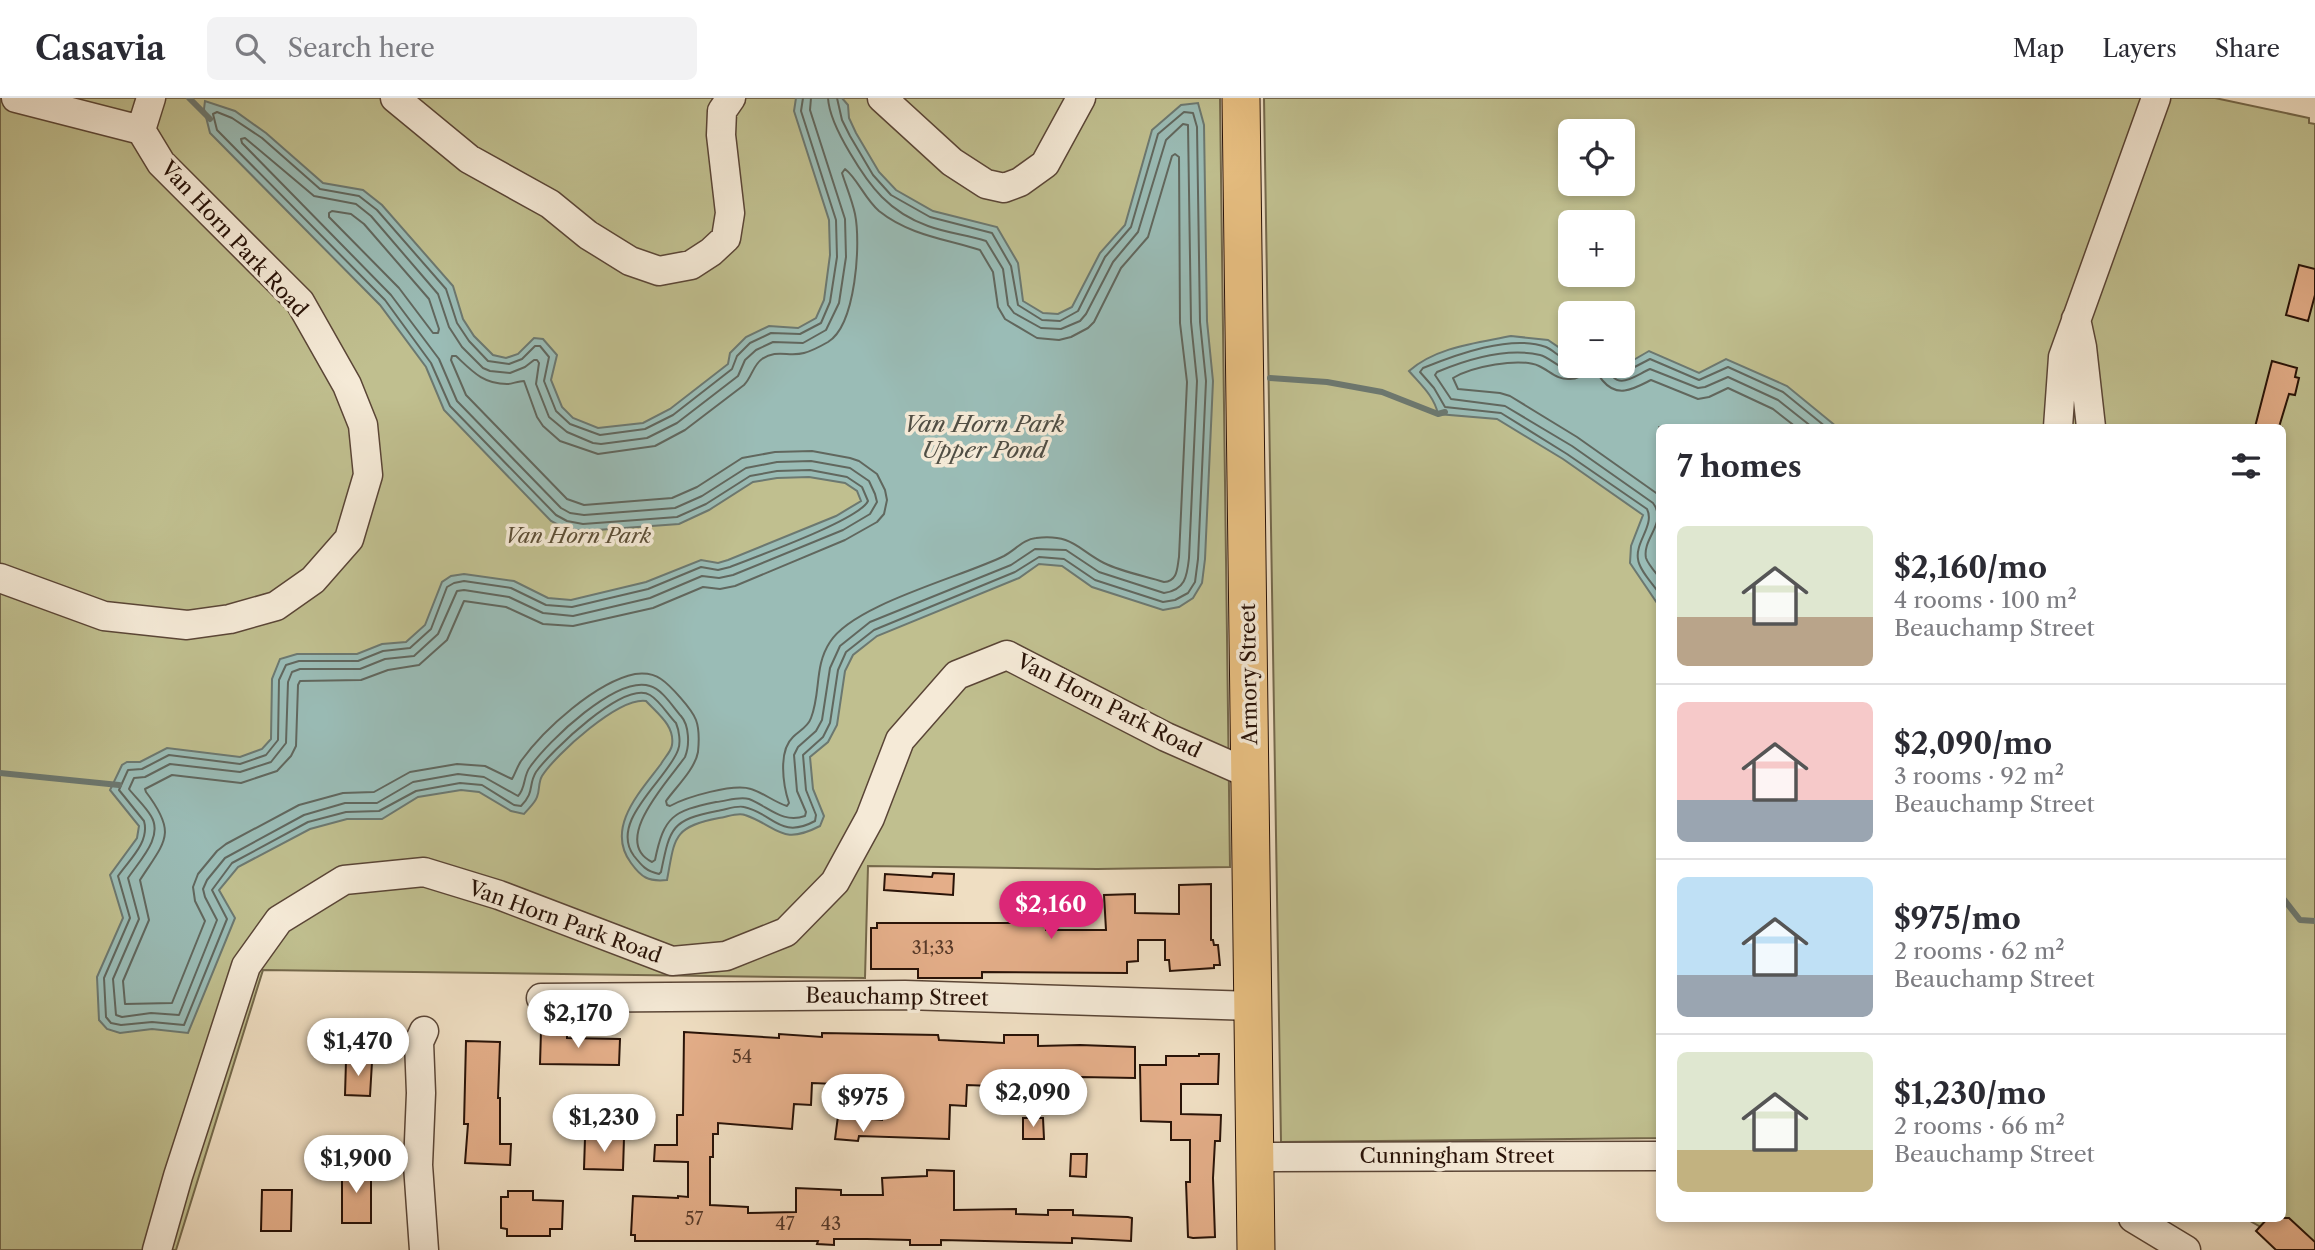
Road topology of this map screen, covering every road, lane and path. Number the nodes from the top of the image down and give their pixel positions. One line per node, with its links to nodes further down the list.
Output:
1 (16, 98): 9 (street)
2 (152, 98): 9 (street)
3 (395, 98): 4 (street)
4 (731, 98)
5 (882, 98): 6 (street)
6 (1081, 98)
7 (1241, 98): 14 (main road, Armory Street)
8 (2156, 98): 10 (street)
9 (141, 130): 13 (street, Van Horn Park Road)
10 (2076, 319): 11 (street); 12 (street)
11 (2058, 424)
12 (2091, 424)
13 (0, 578)
14 (1250, 774): 16 (main road, Armory Street); 21 (street, Van Horn Park Road)
15 (541, 998): 16 (street, Beauchamp Street)
16 (1253, 1006): 19 (main road, Armory Street)
17 (424, 1031): 22 (street)
18 (1656, 1156): 19 (street, Cunningham Street)
19 (1255, 1157): 23 (main road, Armory Street)
20 (2140, 1222): 24 (street)
21 (157, 1250)
22 (424, 1250)
23 (1256, 1250)
24 (2186, 1250)

